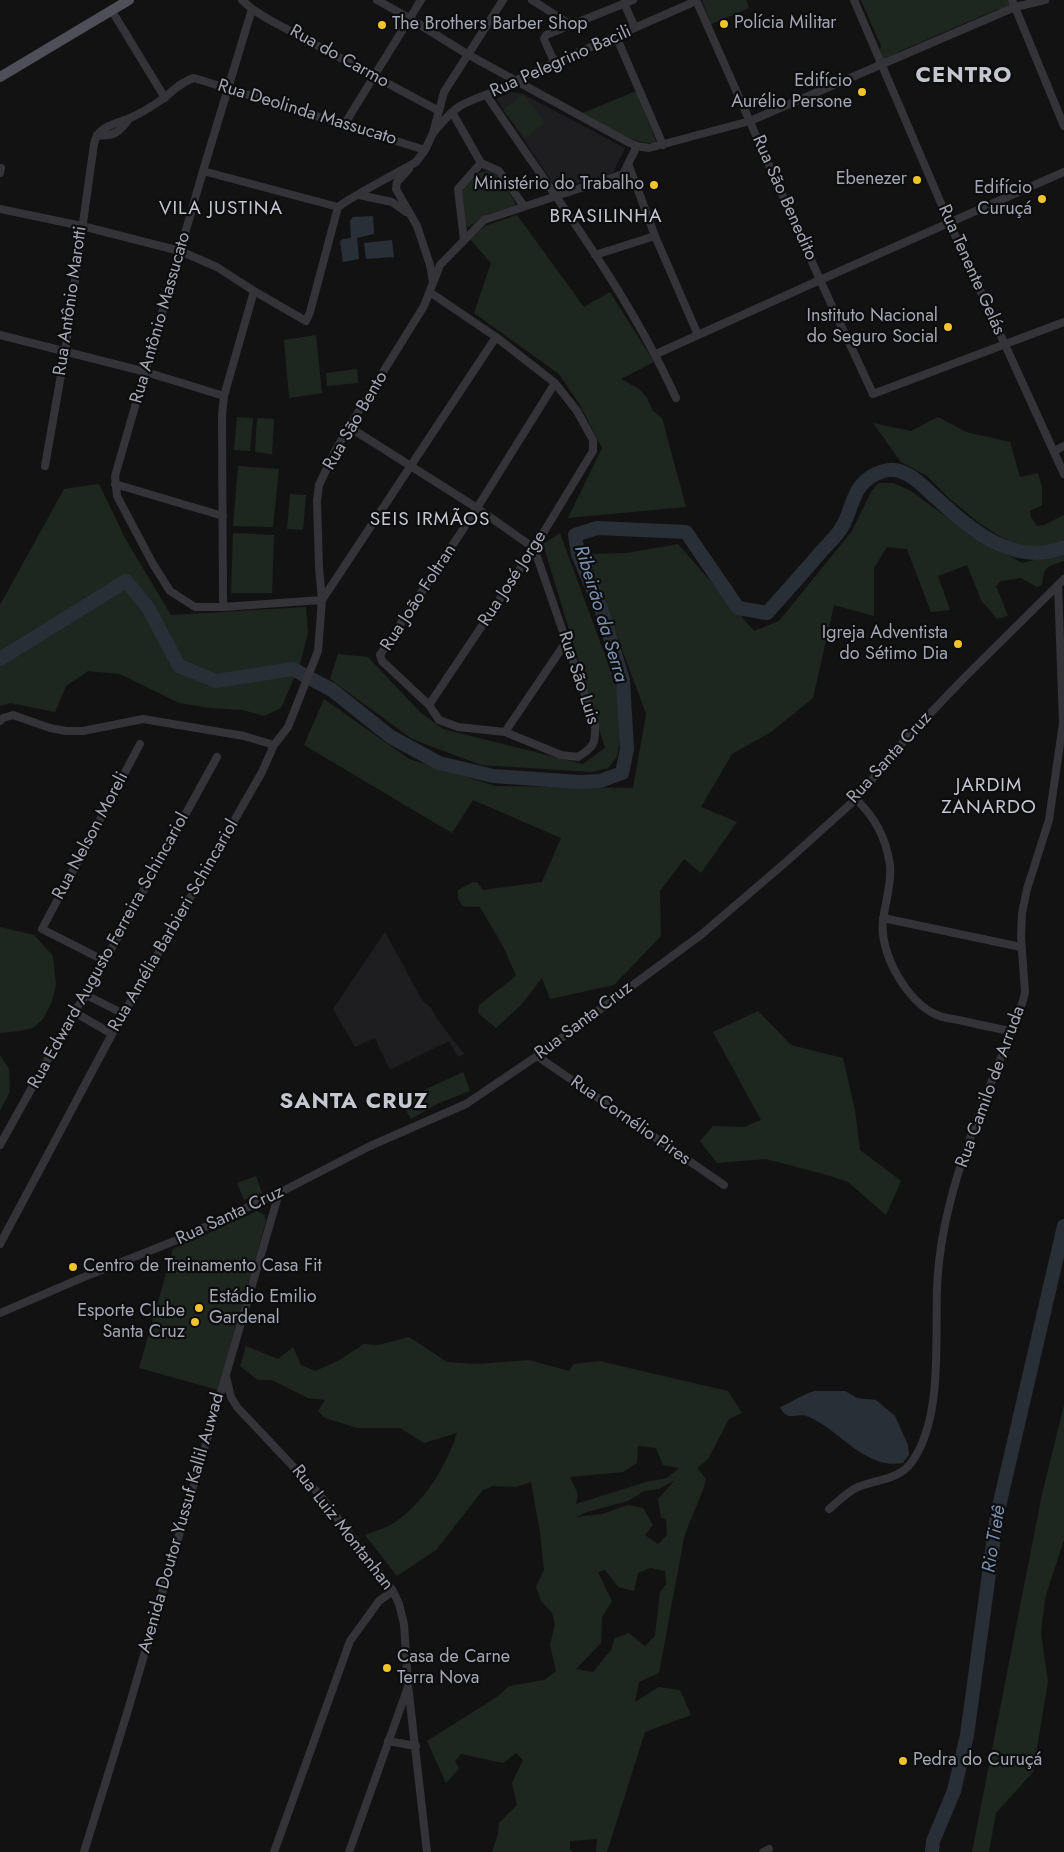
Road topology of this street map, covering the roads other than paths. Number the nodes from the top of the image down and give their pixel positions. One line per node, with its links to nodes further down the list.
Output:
1 (129, 0): 14 (main road)
2 (242, 0): 13 (street, Rua do Carmo)
3 (377, 0): 15 (street)
4 (420, 0): 15 (street)
5 (503, 0): 19 (street)
6 (532, 0): 16 (street)
7 (633, 0): 11 (street)
8 (697, 0): 17 (street, Rua Pelegrino Bacili); 31 (street, Rua São Benedito)
9 (854, 0): 21 (street, Rua Tenente Gelás)
10 (1045, 0): 12 (street)
11 (624, 4): 16 (street); 17 (street)
12 (1014, 4): 21 (street); 33 (street)
13 (252, 9): 23 (street, Rua do Carmo); 26 (street, Rua Antônio Massucato)
14 (112, 11): 22 (main road); 28 (street)
15 (409, 18): 19 (street); 23 (street)
16 (571, 25): 20 (street)
17 (635, 28): 18 (street, Rua Pelegrino Bacili)
18 (616, 36): 20 (street, Rua Pelegrino Bacili); 35 (street)
19 (467, 54): 25 (street); 29 (street)
20 (557, 62): 25 (street, Rua Pelegrino Bacili)
21 (881, 64): 31 (street); 49 (street, Rua Tenente Gelás)
22 (0, 77)
23 (374, 77): 29 (street, Rua do Carmo); 32 (street)
24 (190, 79): 26 (street, Rua Deolinda Massucato); 28 (street, Rua Antônio Marotti)
25 (516, 82): 27 (street, Rua Pelegrino Bacili); 36 (street)
26 (228, 90): 32 (street, Rua Deolinda Massucato); 41 (street, Rua Antônio Massucato)
27 (487, 96): 30 (street, Rua Pelegrino Bacili); 44 (street)
28 (165, 98): 50 (street, Rua Antônio Marotti)
29 (439, 111): 34 (street)
30 (452, 112): 34 (street, Rua Pelegrino Bacili); 39 (street)
31 (750, 121): 35 (street); 55 (street, Rua São Benedito)
32 (344, 125): 37 (street, Rua Deolinda Massucato)
33 (1064, 126)
34 (433, 133): 37 (street)
35 (663, 145): 36 (street)
36 (637, 146): 40 (street)
37 (425, 150): 38 (street)
38 (416, 162): 43 (street); 48 (street)
39 (481, 162): 45 (street); 52 (street)
40 (628, 166): 44 (street); 51 (street)
41 (203, 171): 46 (street); 53 (street, Rua Antônio Massucato)
42 (1064, 172): 49 (street)
43 (356, 194): 46 (street); 48 (street)
44 (555, 196): 45 (street); 54 (street)
45 (524, 206): 52 (street)
46 (338, 207): 57 (street)
47 (0, 209): 50 (street)
48 (411, 216): 56 (street)
49 (949, 222): 55 (street); 63 (street, Rua Tenente Gelás)
50 (82, 226): 53 (street); 64 (street, Rua Antônio Marotti)
51 (655, 236): 54 (street); 60 (street)
52 (464, 240): 56 (street)
53 (180, 251): 57 (street); 66 (street, Rua Antônio Massucato)
54 (595, 255): 65 (street)
55 (820, 280): 60 (street); 63 (street, Rua São Benedito)
56 (433, 282): 58 (street, Rua São Bento)
57 (254, 291): 68 (street)
58 (431, 292): 61 (street); 70 (street, Rua São Bento)
59 (1064, 322): 63 (street)
60 (698, 335): 65 (street)
61 (496, 337): 67 (street); 74 (street)
62 (1, 339): 64 (street)
63 (1005, 345): 72 (street, Rua Tenente Gelás)
64 (65, 352): 66 (street); 73 (street, Rua Antônio Marotti)
65 (656, 354): 69 (street)
66 (146, 372): 68 (street); 76 (street, Rua Antônio Massucato)
67 (556, 383): 77 (street, Rua João Foltran); 79 (street, Rua José Jorge)
68 (224, 396): 78 (street)
69 (676, 398)
70 (349, 427): 74 (street); 81 (street, Rua São Bento)
71 (1064, 446): 72 (street)
72 (1054, 451): 75 (street, Rua Tenente Gelás)
73 (45, 466)
74 (410, 466): 77 (street); 81 (street)
75 (1064, 474)
76 (115, 484): 78 (street); 82 (street)
77 (477, 508): 79 (street); 84 (street, Rua João Foltran)
78 (223, 516): 82 (street)
79 (534, 548): 83 (street, Rua São Luis); 85 (street, Rua José Jorge)
80 (1061, 582): 91 (street, Rua Santa Cruz); 93 (street, Rua Camilo de Arruda)
81 (322, 600): 82 (street); 89 (street, Rua Amélia Barbieri Schincariol)
82 (223, 607)
83 (566, 642): 87 (street); 87 (street, Rua São Luis)
84 (382, 661): 85 (street, Rua São Luis)
85 (429, 705): 87 (street, Rua São Luis)
86 (0, 721): 89 (street)
87 (505, 732)
88 (140, 744): 94 (street, Rua Nelson Moreli)
89 (274, 745): 97 (street, Rua Amélia Barbieri Schincariol)
90 (217, 757): 94 (street, Rua Edward Augusto Ferreira Schincariol)
91 (856, 799): 92 (street); 100 (street, Rua Santa Cruz)
92 (883, 918): 93 (street); 98 (street)
93 (1021, 947): 98 (street, Rua Camilo de Arruda)
94 (105, 961): 95 (street, Rua Edward Augusto Ferreira Schincariol)
95 (86, 995): 96 (street, Rua Edward Augusto Ferreira Schincariol); 97 (street)
96 (74, 1012): 99 (street); 101 (street, Rua Edward Augusto Ferreira Schincariol)
97 (124, 1014): 99 (street, Rua Amélia Barbieri Schincariol)
98 (1011, 1031): 107 (street, Rua Camilo de Arruda)
99 (112, 1034): 104 (street, Rua Amélia Barbieri Schincariol)
100 (537, 1056): 102 (street, Rua Cornélio Pires); 103 (street, Rua Santa Cruz)
101 (0, 1145)
102 (724, 1185)
103 (279, 1194): 105 (street, Rua Santa Cruz); 106 (street, Avenida Doutor Yussuf Kallil Auwad)
104 (0, 1244)
105 (0, 1313)
106 (225, 1375): 108 (street, Rua Luiz Montanhan); 112 (street, Avenida Doutor Yussuf Kallil Auwad)
107 (829, 1508)
108 (393, 1591): 109 (street, Rua Luiz Montanhan); 113 (street)
109 (408, 1685): 110 (street); 111 (street, Rua Luiz Montanhan)
110 (388, 1741): 111 (street); 114 (street)
111 (416, 1746): 115 (street, Rua Luiz Montanhan)
112 (84, 1852)
113 (274, 1852)
114 (349, 1852)
115 (427, 1852)

